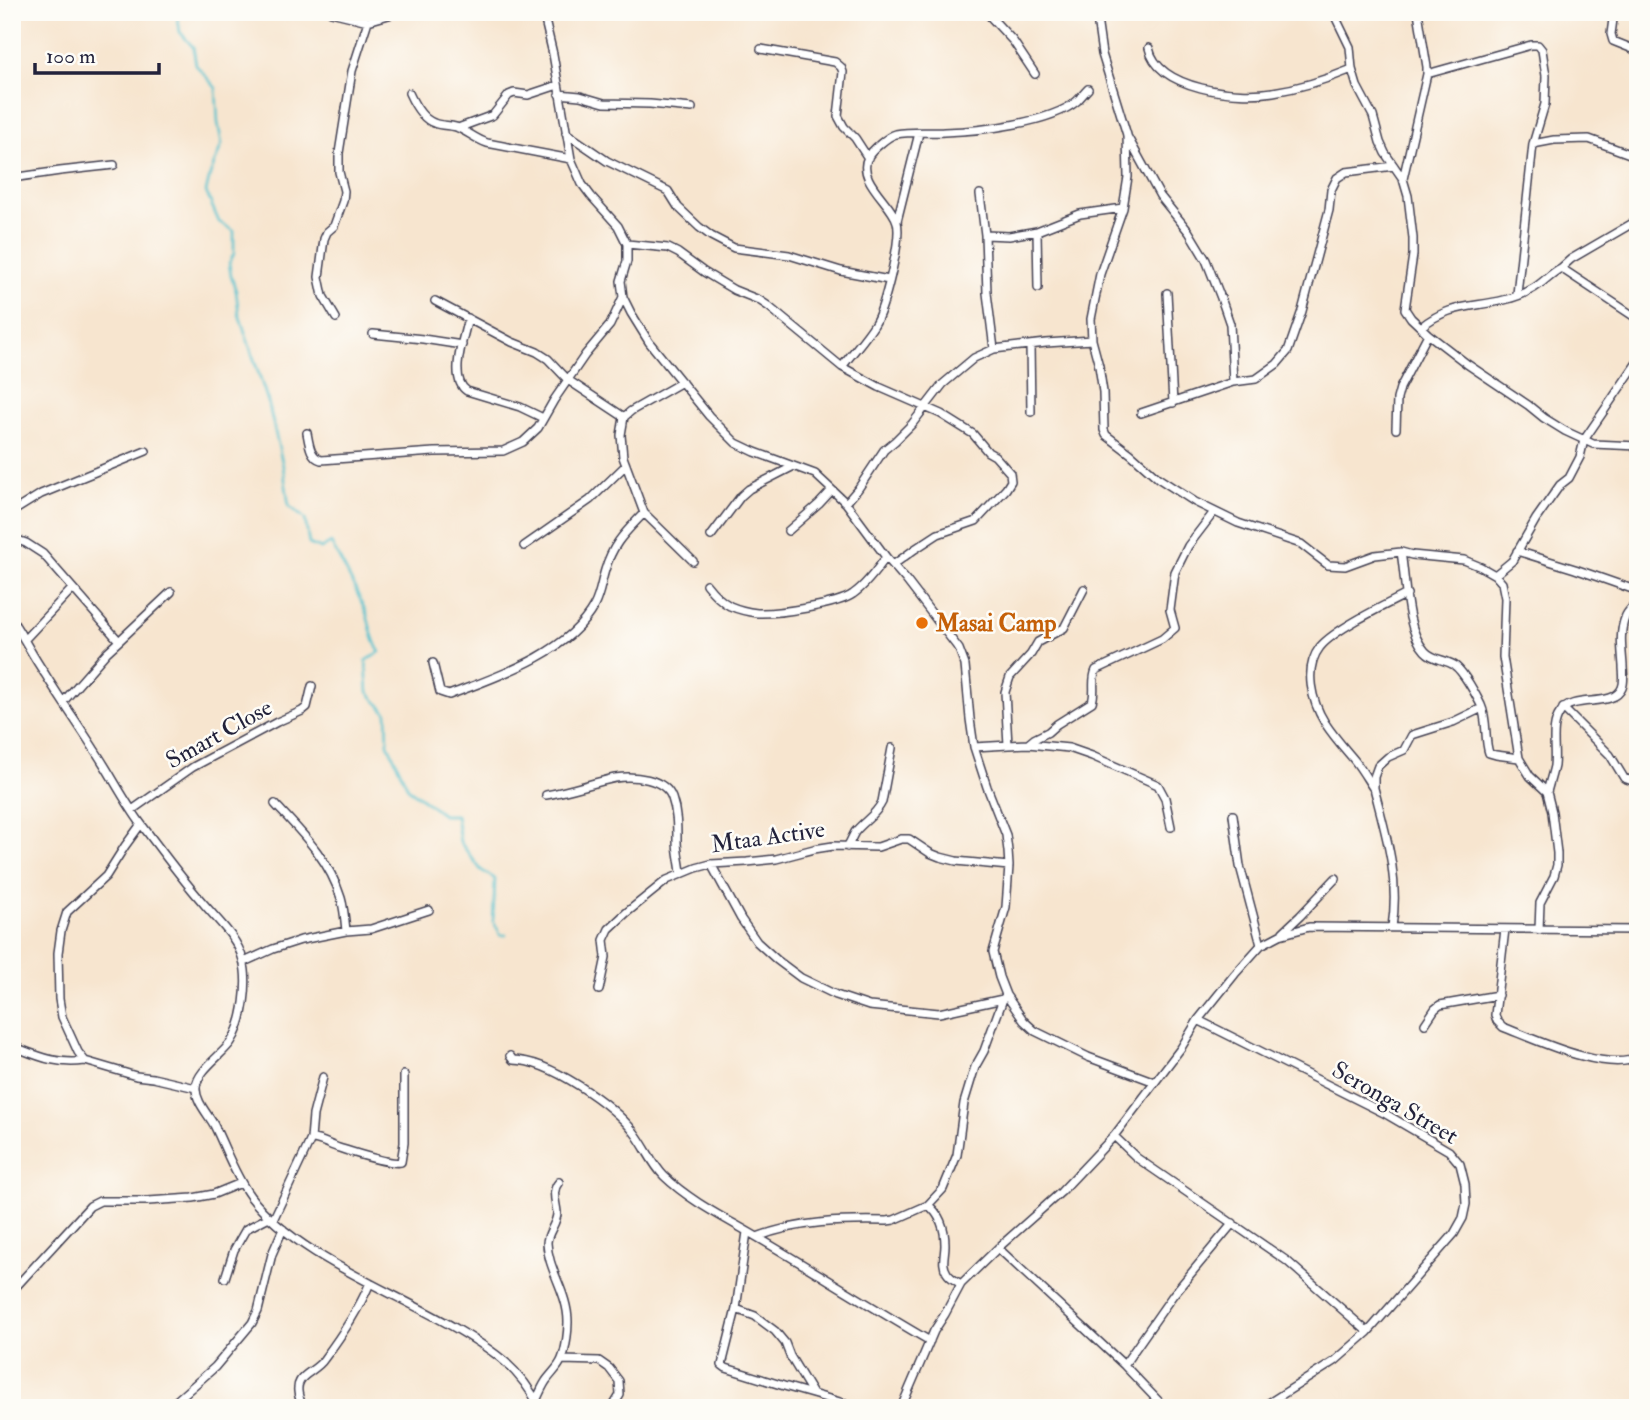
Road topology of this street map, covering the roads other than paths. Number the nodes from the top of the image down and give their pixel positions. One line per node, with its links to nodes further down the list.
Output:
1 (331, 12): 9 (street)
2 (399, 12): 9 (street)
3 (543, 12): 17 (street)
4 (986, 12): 15 (street)
5 (1096, 12): 25 (street)
6 (1333, 12): 13 (street)
7 (1418, 12): 14 (street)
8 (1614, 12): 12 (street)
9 (368, 21): 48 (street)
10 (1149, 48): 13 (street)
11 (761, 49): 28 (street)
12 (1638, 51)
13 (1352, 69): 31 (street)
14 (1427, 74): 26 (street); 33 (street)
15 (1035, 75)
16 (1088, 89): 24 (street)
17 (559, 90): 21 (street); 22 (street); 23 (street)
18 (1638, 90): 20 (street)
19 (409, 93): 22 (street)
20 (1634, 103)
21 (692, 108)
22 (458, 128): 29 (street)
23 (566, 133): 29 (street); 42 (street)
24 (919, 133): 28 (street); 37 (street)
25 (1127, 135): 35 (street); 61 (street)
26 (1533, 144): 27 (street); 45 (street)
27 (1638, 157)
28 (868, 158): 37 (street)
29 (571, 159): 40 (street)
30 (114, 165): 32 (street)
31 (1394, 166): 33 (street); 61 (street)
32 (12, 178)
33 (1403, 179): 51 (street)
34 (980, 194): 39 (street)
35 (1123, 208): 38 (street); 54 (street)
36 (1638, 220): 41 (street)
37 (897, 221): 42 (street)
38 (1037, 231): 39 (street); 43 (street)
39 (985, 235): 57 (street)
40 (627, 244): 46 (street); 59 (street)
41 (1561, 268): 45 (street); 50 (street)
42 (889, 279): 59 (street)
43 (1038, 288)
44 (1167, 293): 63 (street)
45 (1517, 295): 51 (street)
46 (623, 297): 60 (street); 62 (street)
47 (435, 302): 49 (street)
48 (336, 318)
49 (468, 318): 55 (street); 60 (street)
50 (1638, 319)
51 (1421, 327): 53 (street)
52 (373, 334): 55 (street)
53 (1428, 334): 69 (street); 71 (street)
54 (1092, 340): 56 (street); 79 (street)
55 (462, 345): 68 (street)
56 (1030, 345): 57 (street); 65 (street)
57 (994, 349): 64 (street)
58 (1638, 361): 71 (street)
59 (842, 367): 64 (street)
60 (568, 380): 67 (street); 68 (street)
61 (1233, 382): 63 (street)
62 (682, 383): 67 (street); 75 (street)
63 (1173, 402): 66 (street)
64 (924, 407): 77 (street); 89 (street)
65 (1031, 412)
66 (1141, 413)
67 (624, 417): 74 (street)
68 (543, 418): 70 (street)
69 (1396, 429)
70 (307, 433)
71 (1584, 440): 72 (street); 85 (street)
72 (1638, 446)
73 (146, 451): 78 (street)
74 (626, 465): 80 (street); 84 (street)
75 (792, 467): 76 (street); 82 (street)
76 (832, 490): 77 (street); 81 (street)
77 (846, 503): 87 (street)
78 (12, 512)
79 (1214, 512): 86 (street); 106 (street)
80 (644, 513): 88 (street); 101 (street)
81 (789, 531)
82 (711, 536)
83 (12, 538): 92 (street)
84 (524, 546)
85 (1517, 551): 90 (street); 94 (street)
86 (1401, 552): 90 (street); 96 (street)
87 (886, 557): 89 (street); 91 (street)
88 (693, 561)
89 (893, 565): 108 (street)
90 (1494, 575): 110 (street)
91 (706, 584)
92 (72, 589): 99 (street); 100 (street)
93 (1084, 589): 107 (street)
94 (1638, 591)
95 (171, 592): 100 (street)
96 (1407, 594): 104 (street); 112 (street)
97 (1638, 601): 105 (street)
98 (12, 620): 99 (street)
99 (25, 639): 103 (street)
100 (119, 641): 103 (street)
101 (433, 663)
102 (312, 686): 116 (street, Smart Close)
103 (63, 702): 116 (street)
104 (1482, 708): 110 (street); 112 (street)
105 (1563, 708): 111 (street); 113 (street)
106 (1028, 744): 107 (street); 119 (street)
107 (1008, 745): 108 (street)
108 (974, 747): 122 (street)
109 (892, 748): 120 (street)
110 (1519, 758): 113 (street)
111 (1638, 783)
112 (1374, 788): 126 (street)
113 (1547, 792): 128 (street)
114 (547, 795): 123 (street)
115 (275, 804): 130 (street)
116 (132, 810): 118 (street)
117 (1233, 815): 132 (street)
118 (142, 824): 133 (street); 142 (street)
119 (1171, 827)
120 (847, 847): 121 (street, Mtaa Active); 122 (street, Mtaa Active)
121 (711, 864): 123 (street, Mtaa Active); 136 (street)
122 (1009, 866): 136 (street)
123 (681, 873): 134 (street, Mtaa Active)
124 (1336, 877): 131 (street)
125 (429, 910): 130 (street)
126 (1392, 927): 127 (street); 131 (street)
127 (1505, 929): 128 (street); 135 (street)
128 (1539, 930): 129 (street)
129 (1638, 930)
130 (346, 931): 133 (street)
131 (1280, 935): 132 (street)
132 (1261, 945): 137 (street)
133 (244, 962): 146 (street)
134 (599, 990)
135 (1498, 995): 138 (street); 141 (street)
136 (1004, 997): 145 (street); 151 (street)
137 (1198, 1020): 145 (street); 163 (street, Seronga Street)
138 (1425, 1024)
139 (12, 1046): 142 (street)
140 (510, 1056): 155 (street)
141 (1638, 1057)
142 (85, 1061): 146 (street)
143 (404, 1075): 148 (street)
144 (323, 1077): 148 (street)
145 (1155, 1082): 147 (street)
146 (196, 1088): 150 (street)
147 (1114, 1136): 153 (street); 157 (street)
148 (311, 1139): 152 (street)
149 (559, 1182): 165 (street)
150 (241, 1183): 152 (street); 161 (street)
151 (928, 1205): 156 (street); 160 (street)
152 (271, 1219): 154 (street); 158 (street)
153 (1233, 1223): 163 (street); 166 (street)
154 (283, 1229): 159 (street); 169 (street)
155 (747, 1233): 156 (street); 162 (street)
156 (758, 1237): 164 (street)
157 (998, 1248): 160 (street); 166 (street)
158 (225, 1278)
159 (370, 1283): 168 (street); 170 (street)
160 (961, 1284): 164 (street)
161 (12, 1291)
162 (736, 1309): 167 (street); 167 (street)
163 (1368, 1332): 175 (street, Seronga Street)
164 (930, 1341): 173 (street)
165 (562, 1360): 168 (street); 171 (street)
166 (1124, 1365): 174 (street)
167 (813, 1395): 172 (street)
168 (538, 1404)
169 (168, 1408)
170 (303, 1408)
171 (612, 1408)
172 (861, 1408)
173 (901, 1408)
174 (1165, 1408)
175 (1261, 1408)

